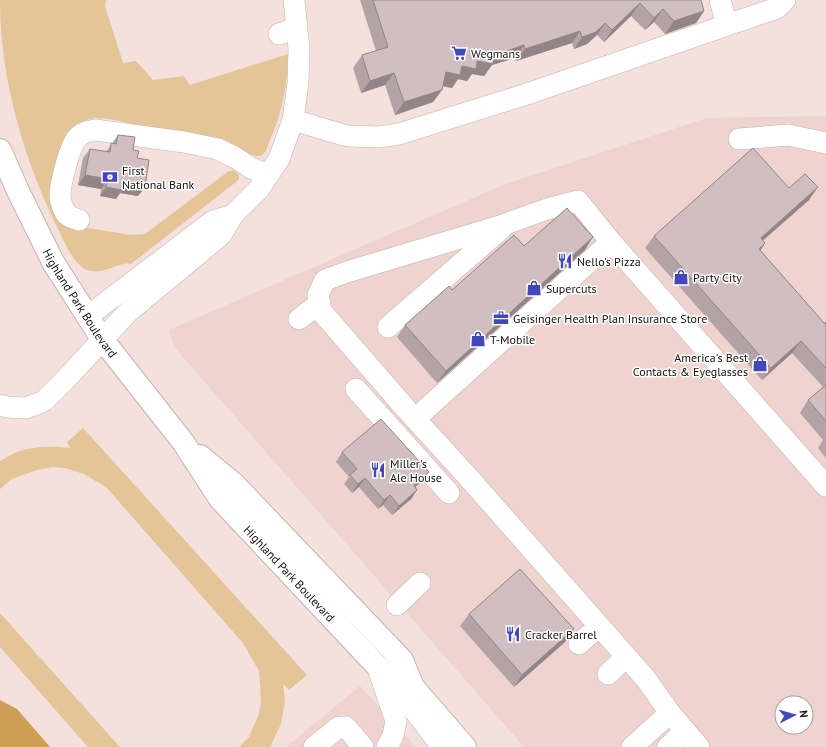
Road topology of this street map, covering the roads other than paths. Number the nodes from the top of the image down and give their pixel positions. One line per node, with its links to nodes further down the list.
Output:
1 (294, 0): 5 (lane)
2 (720, 0): 4 (lane)
3 (785, 0): 4 (lane)
4 (727, 25): 5 (lane)
5 (293, 120): 9 (lane)
6 (739, 139): 7 (lane)
7 (826, 143)
8 (0, 150): 15 (main road, Highland Park Boulevard)
9 (268, 176): 10 (lane); 11 (lane)
10 (233, 215): 15 (lane); 18 (lane)
11 (79, 220)
12 (507, 223): 13 (lane); 14 (lane); 17 (lane)
13 (611, 242): 21 (lane); 24 (lane)
14 (320, 303): 16 (lane); 21 (lane)
15 (88, 316): 18 (main road, Highland Park Boulevard)
16 (299, 319)
17 (388, 327)
18 (102, 339): 20 (lane); 22 (main road, Highland Park Boulevard)
19 (356, 389): 23 (lane)
20 (0, 405)
21 (414, 419): 23 (lane)
22 (183, 442): 30 (main road, Highland Park Boulevard); 32 (main road, Highland Park Boulevard)
23 (457, 486): 27 (lane)
24 (826, 486)
25 (420, 583): 26 (lane)
26 (398, 605)
27 (599, 626): 28 (lane); 29 (lane)
28 (579, 644)
29 (626, 657): 31 (lane); 33 (lane)
30 (383, 671): 32 (main road, Highland Park Boulevard); 37 (lane); 38 (lane)
31 (608, 674)
32 (413, 687): 39 (main road, Highland Park Boulevard)
33 (670, 713): 34 (lane); 40 (lane)
34 (685, 731): 41 (lane); 42 (lane)
35 (314, 747): 36 (lane)
36 (362, 747)
37 (387, 747)
38 (442, 747)
39 (465, 747)
40 (632, 747)
41 (668, 747)
42 (699, 747)

